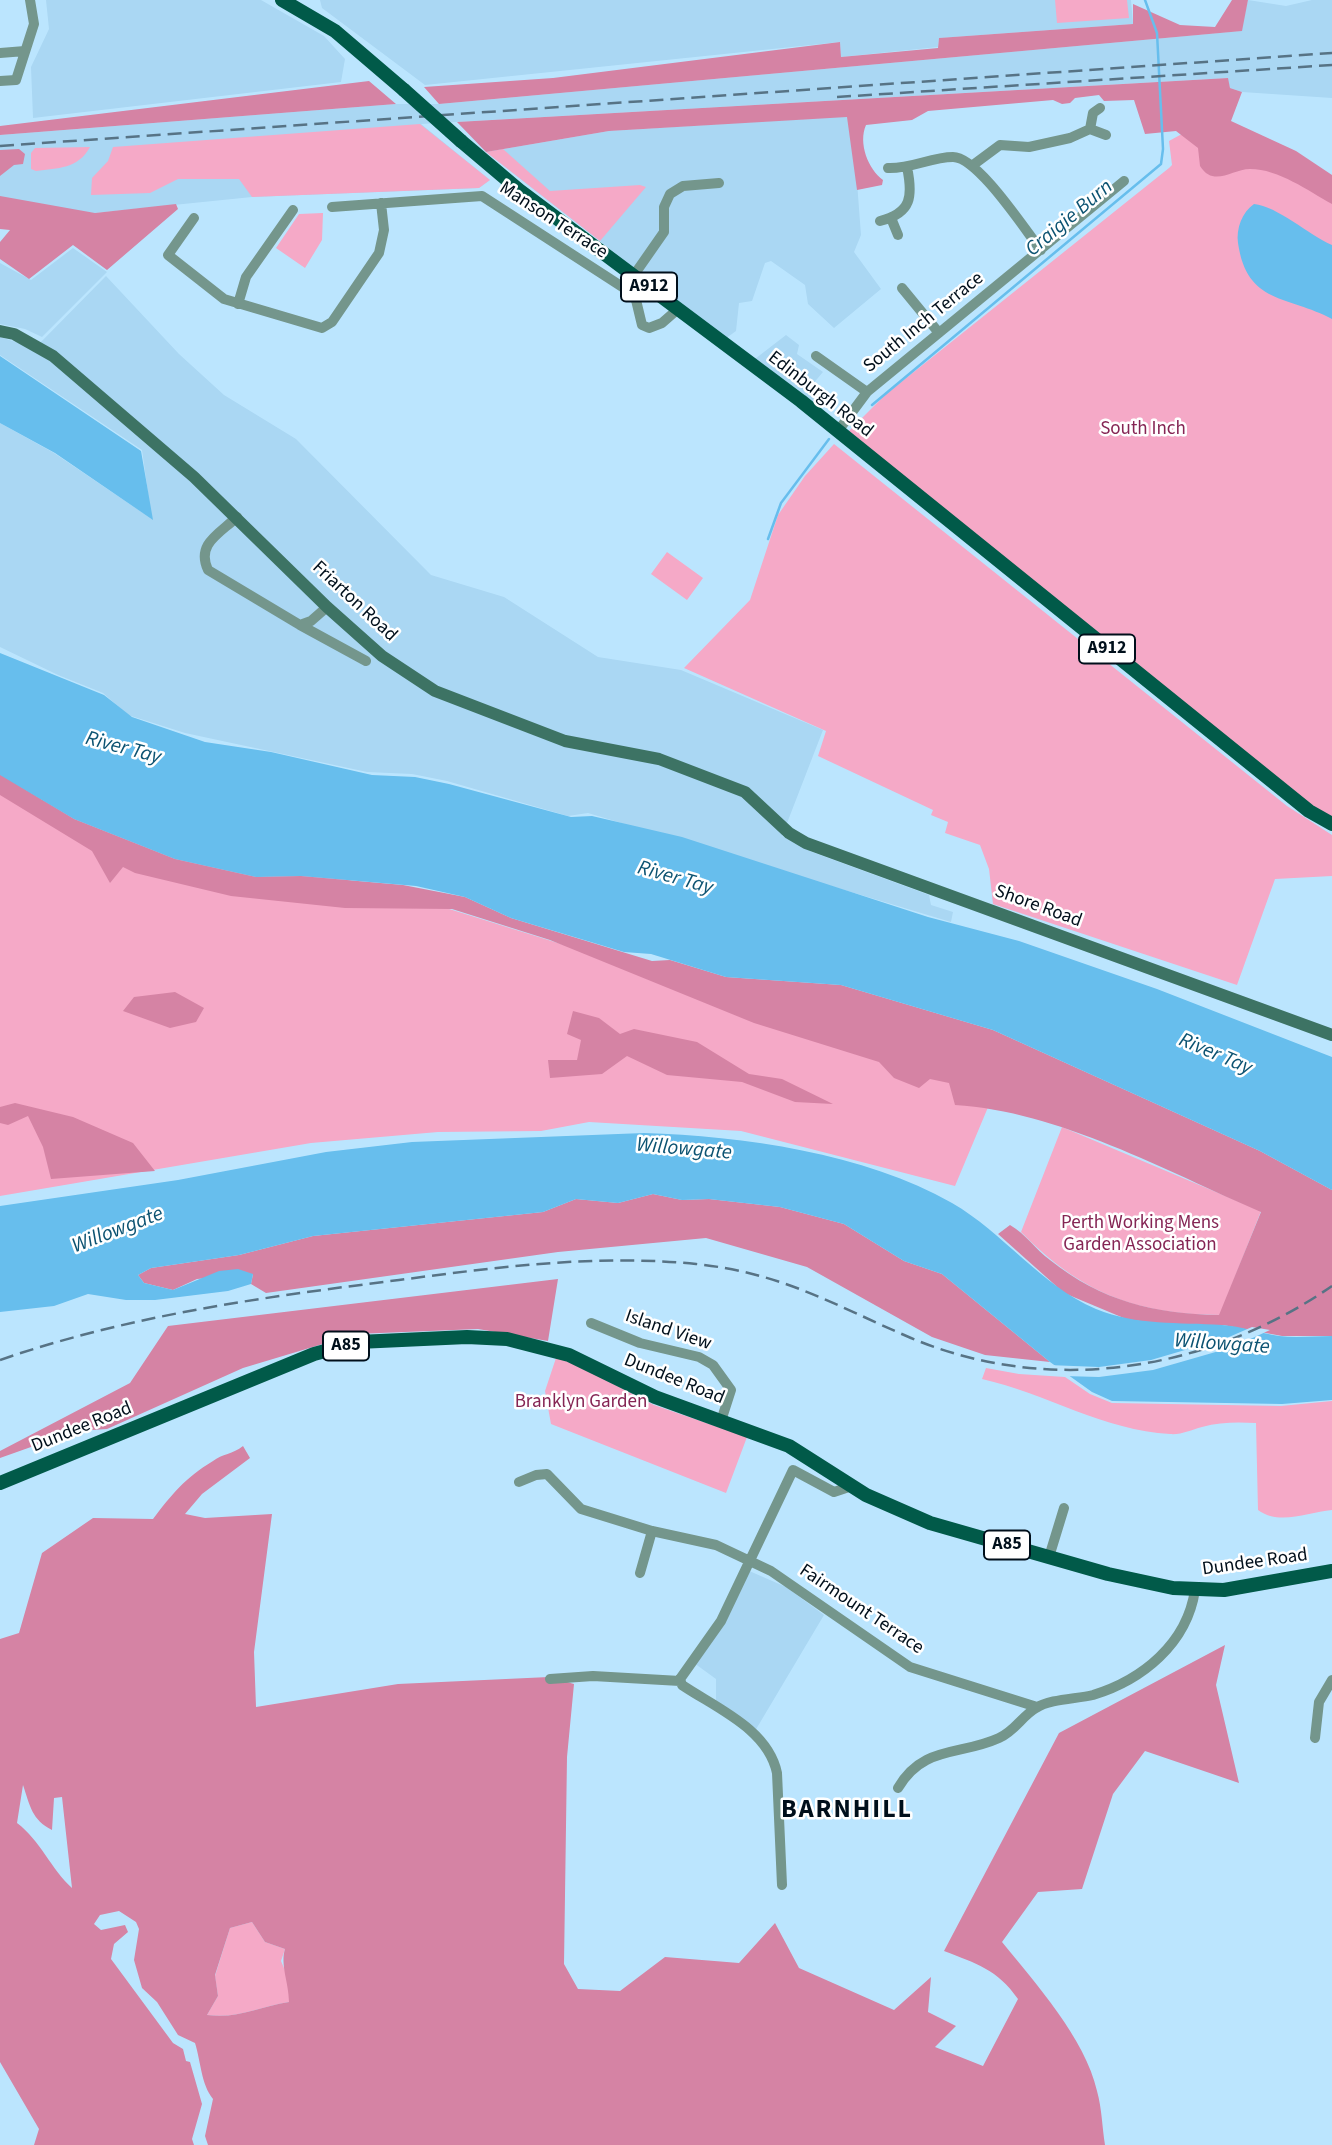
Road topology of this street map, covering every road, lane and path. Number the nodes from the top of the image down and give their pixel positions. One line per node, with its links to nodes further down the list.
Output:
1 (30, 0): 3 (street)
2 (282, 0): 20 (main road, Edinburgh Road / A912, bridge)
3 (25, 51): 4 (street); 5 (street)
4 (0, 53)
5 (0, 81)
6 (1100, 108): 7 (street)
7 (1090, 129): 8 (street); 9 (street)
8 (1106, 135)
9 (973, 164): 10 (street); 19 (street)
10 (907, 167): 11 (street); 18 (street)
11 (888, 168)
12 (1124, 181): 19 (street, South Inch Terrace)
13 (719, 183): 20 (street)
14 (381, 203): 15 (street, Manson Terrace); 22 (street); 23 (street, Manson Terrace)
15 (332, 207)
16 (293, 210): 22 (street)
17 (194, 218): 22 (street)
18 (898, 235)
19 (1041, 250): 25 (street, South Inch Terrace)
20 (634, 275): 23 (main road, Edinburgh Road / A912)
21 (902, 288): 25 (street)
22 (238, 304)
23 (678, 309): 28 (main road, Edinburgh Road / A912)
24 (0, 331): 29 (street, Friarton Road)
25 (939, 333): 27 (street, South Inch Terrace)
26 (816, 356): 27 (street)
27 (867, 393): 28 (street, South Inch Terrace)
28 (838, 431): 34 (main road, Edinburgh Road / A912)
29 (237, 517): 30 (street, Friarton Road); 31 (street)
30 (327, 607): 31 (street); 33 (street, Friarton Road)
31 (300, 625): 32 (street)
32 (366, 661)
33 (745, 792): 35 (street, Shore Road)
34 (1332, 824)
35 (1332, 1035)
36 (591, 1323): 37 (street, Island View)
37 (721, 1421): 39 (main road, Dundee Road / A85); 40 (main road, Dundee Road / A85)
38 (519, 1482): 42 (street, Fairmount Terrace)
39 (0, 1483)
40 (852, 1486): 43 (main road, Dundee Road / A85); 44 (street)
41 (1064, 1508): 43 (street)
42 (652, 1531): 44 (street, Fairmount Terrace); 46 (street)
43 (1049, 1557): 47 (main road, Dundee Road / A85)
44 (748, 1561): 50 (street); 51 (street, Fairmount Terrace)
45 (1332, 1571): 47 (main road, Dundee Road / A85)
46 (640, 1573)
47 (1195, 1590): 51 (street)
48 (550, 1679): 50 (street)
49 (1332, 1680): 52 (street)
50 (680, 1681): 54 (street)
51 (1037, 1707): 53 (street)
52 (1315, 1738)
53 (898, 1788)
54 (782, 1885)

